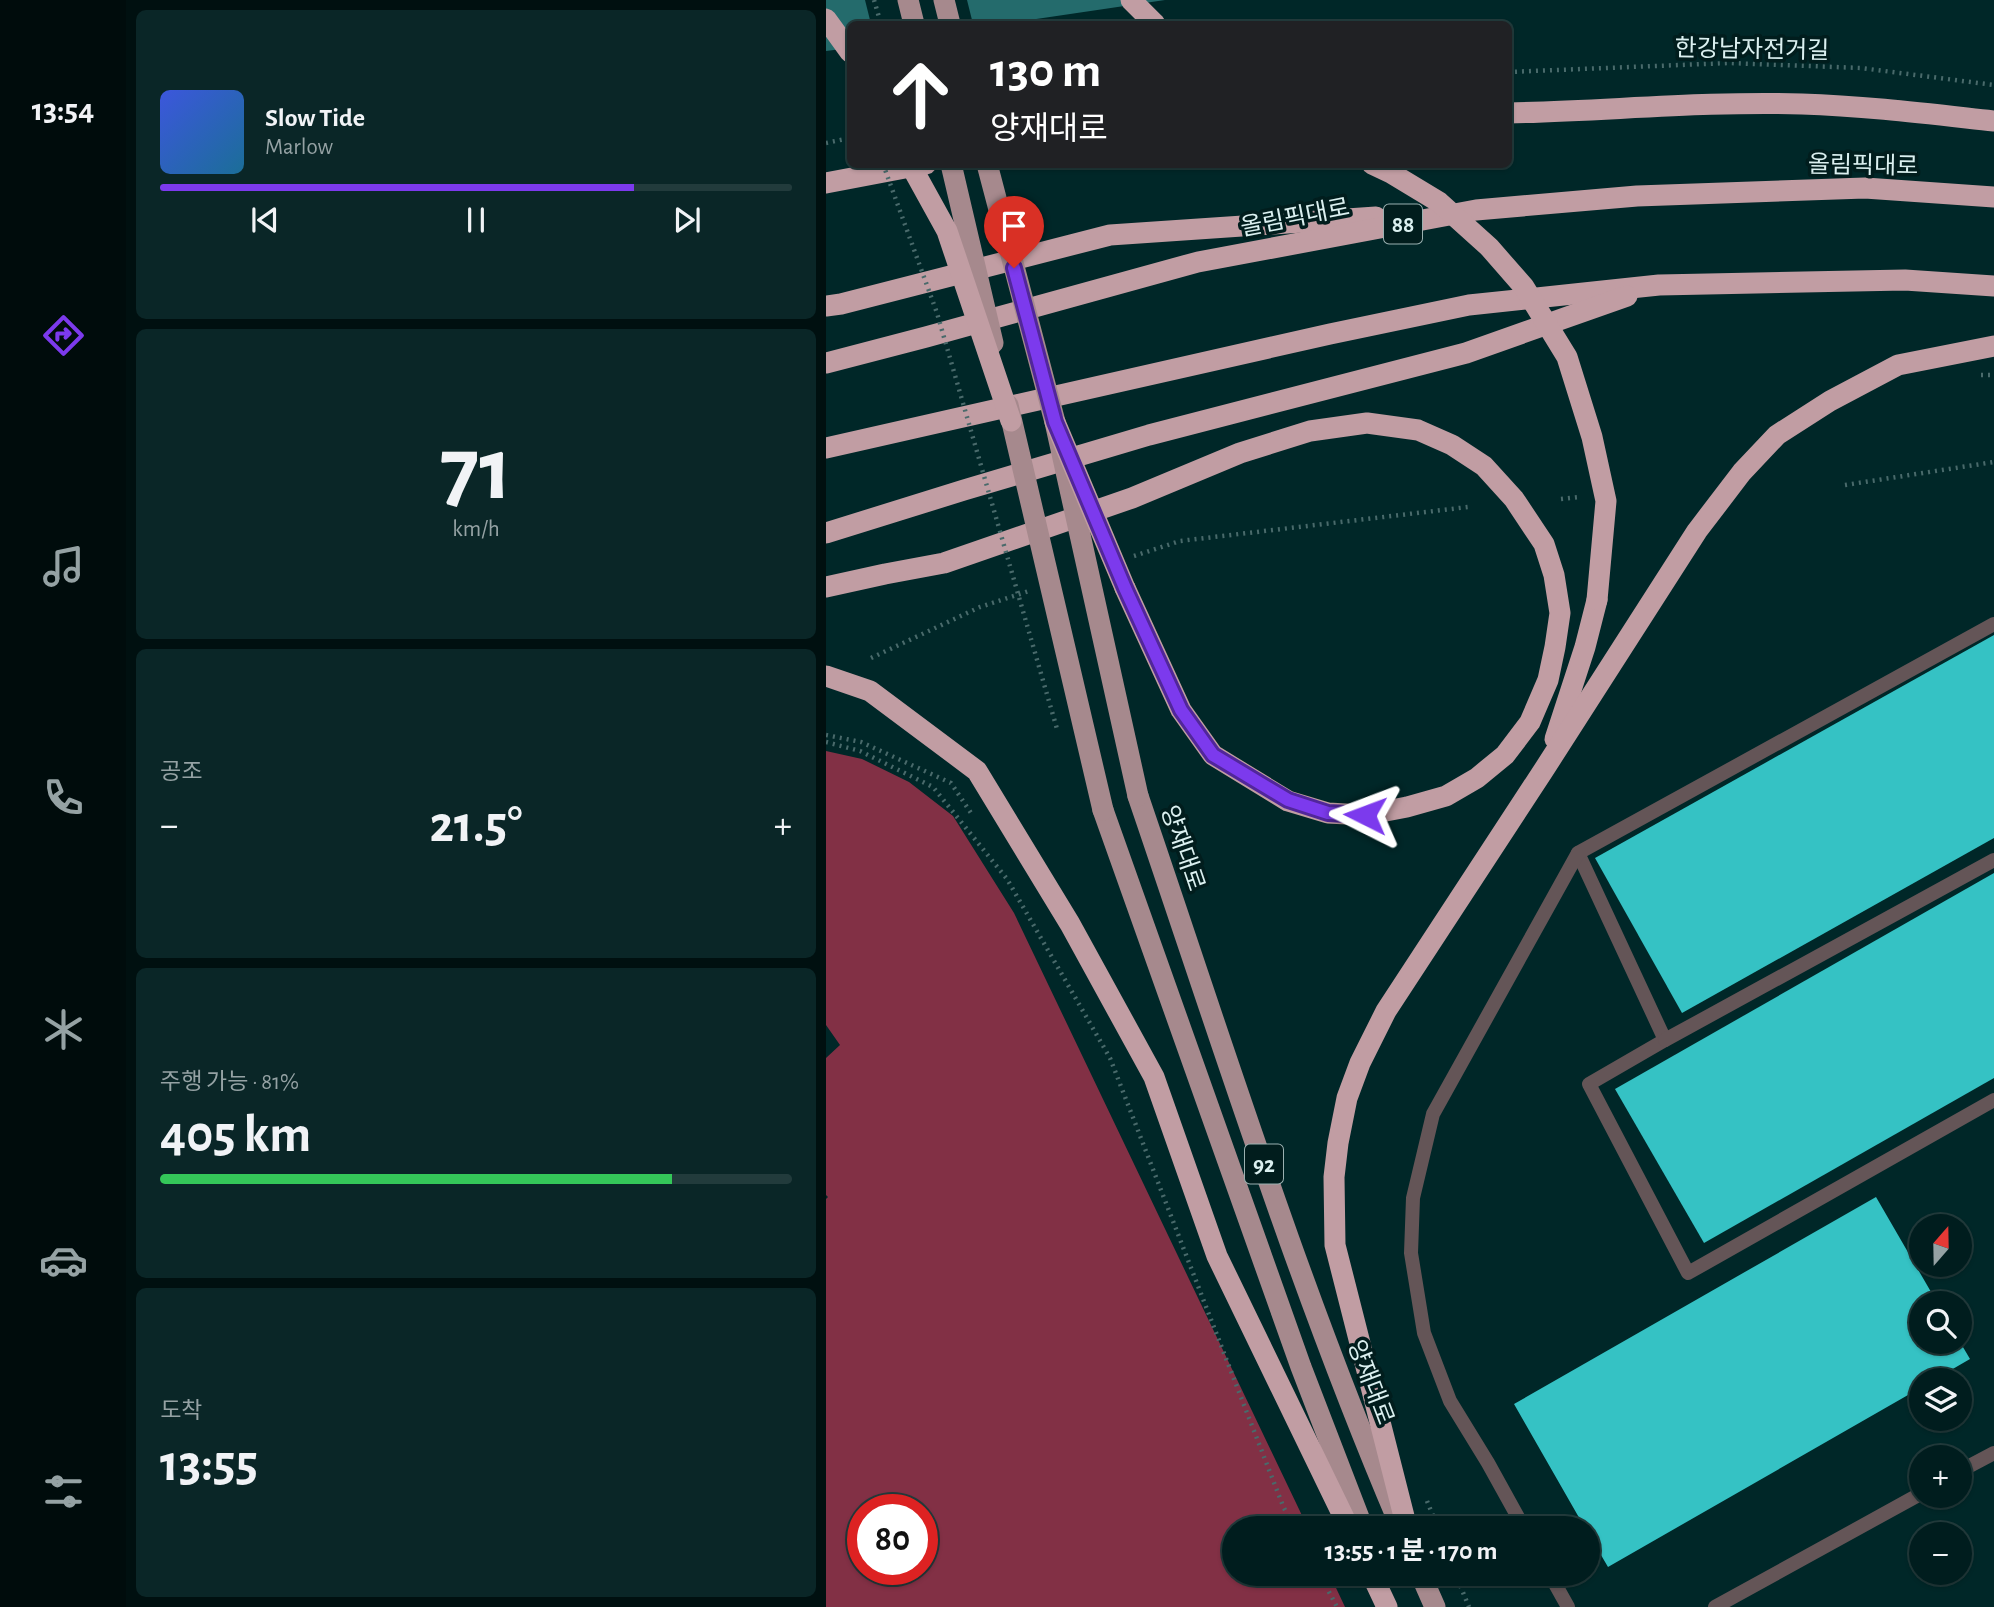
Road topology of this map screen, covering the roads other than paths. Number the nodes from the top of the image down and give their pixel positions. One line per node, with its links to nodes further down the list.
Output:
1 (908, 0): 5 (main road)
2 (944, 0): 6 (main road)
3 (1131, 0): 7 (highway)
4 (826, 19): 8 (highway)
5 (913, 21)
6 (949, 21)
7 (1152, 21)
8 (847, 48)
9 (1512, 113): 10 (highway)
10 (1994, 121)
11 (905, 168): 16 (highway, bridge)
12 (912, 168): 24 (highway, bridge)
13 (952, 168): 24 (main road, bridge)
14 (988, 168): 25 (main road, 양재대로 / 92, bridge)
15 (1380, 168): 31 (highway, bridge)
16 (826, 183)
17 (1994, 197): 18 (highway, 올림픽대로 / 88)
18 (1476, 210): 21 (highway); 23 (highway, 올림픽대로 / 88)
19 (1658, 285): 20 (highway); 26 (highway); 27 (highway)
20 (1994, 286)
21 (826, 306)
22 (1994, 346): 31 (highway)
23 (826, 363)
24 (1011, 421): 40 (main road, 92, bridge)
25 (1055, 422): 28 (highway, bridge); 41 (main road, 양재대로 / 92, bridge)
26 (826, 448)
27 (826, 533)
28 (826, 587)
29 (1994, 624): 32 (lane)
30 (826, 676): 39 (highway)
31 (1545, 768): 42 (highway)
32 (1578, 853): 34 (lane); 43 (lane)
33 (1994, 860): 34 (lane)
34 (1665, 1040): 35 (lane)
35 (1994, 1100)
36 (1994, 1453): 37 (lane)
37 (1972, 1465)
38 (1909, 1500): 52 (lane)
39 (1343, 1516)
40 (1358, 1516)
41 (1396, 1516)
42 (1404, 1516)
43 (1517, 1516)
44 (1377, 1586): 48 (highway)
45 (1386, 1586): 49 (main road)
46 (1426, 1586): 50 (main road)
47 (1556, 1586): 51 (lane)
48 (1387, 1607)
49 (1394, 1607)
50 (1435, 1607)
51 (1568, 1607)
52 (1715, 1607)

